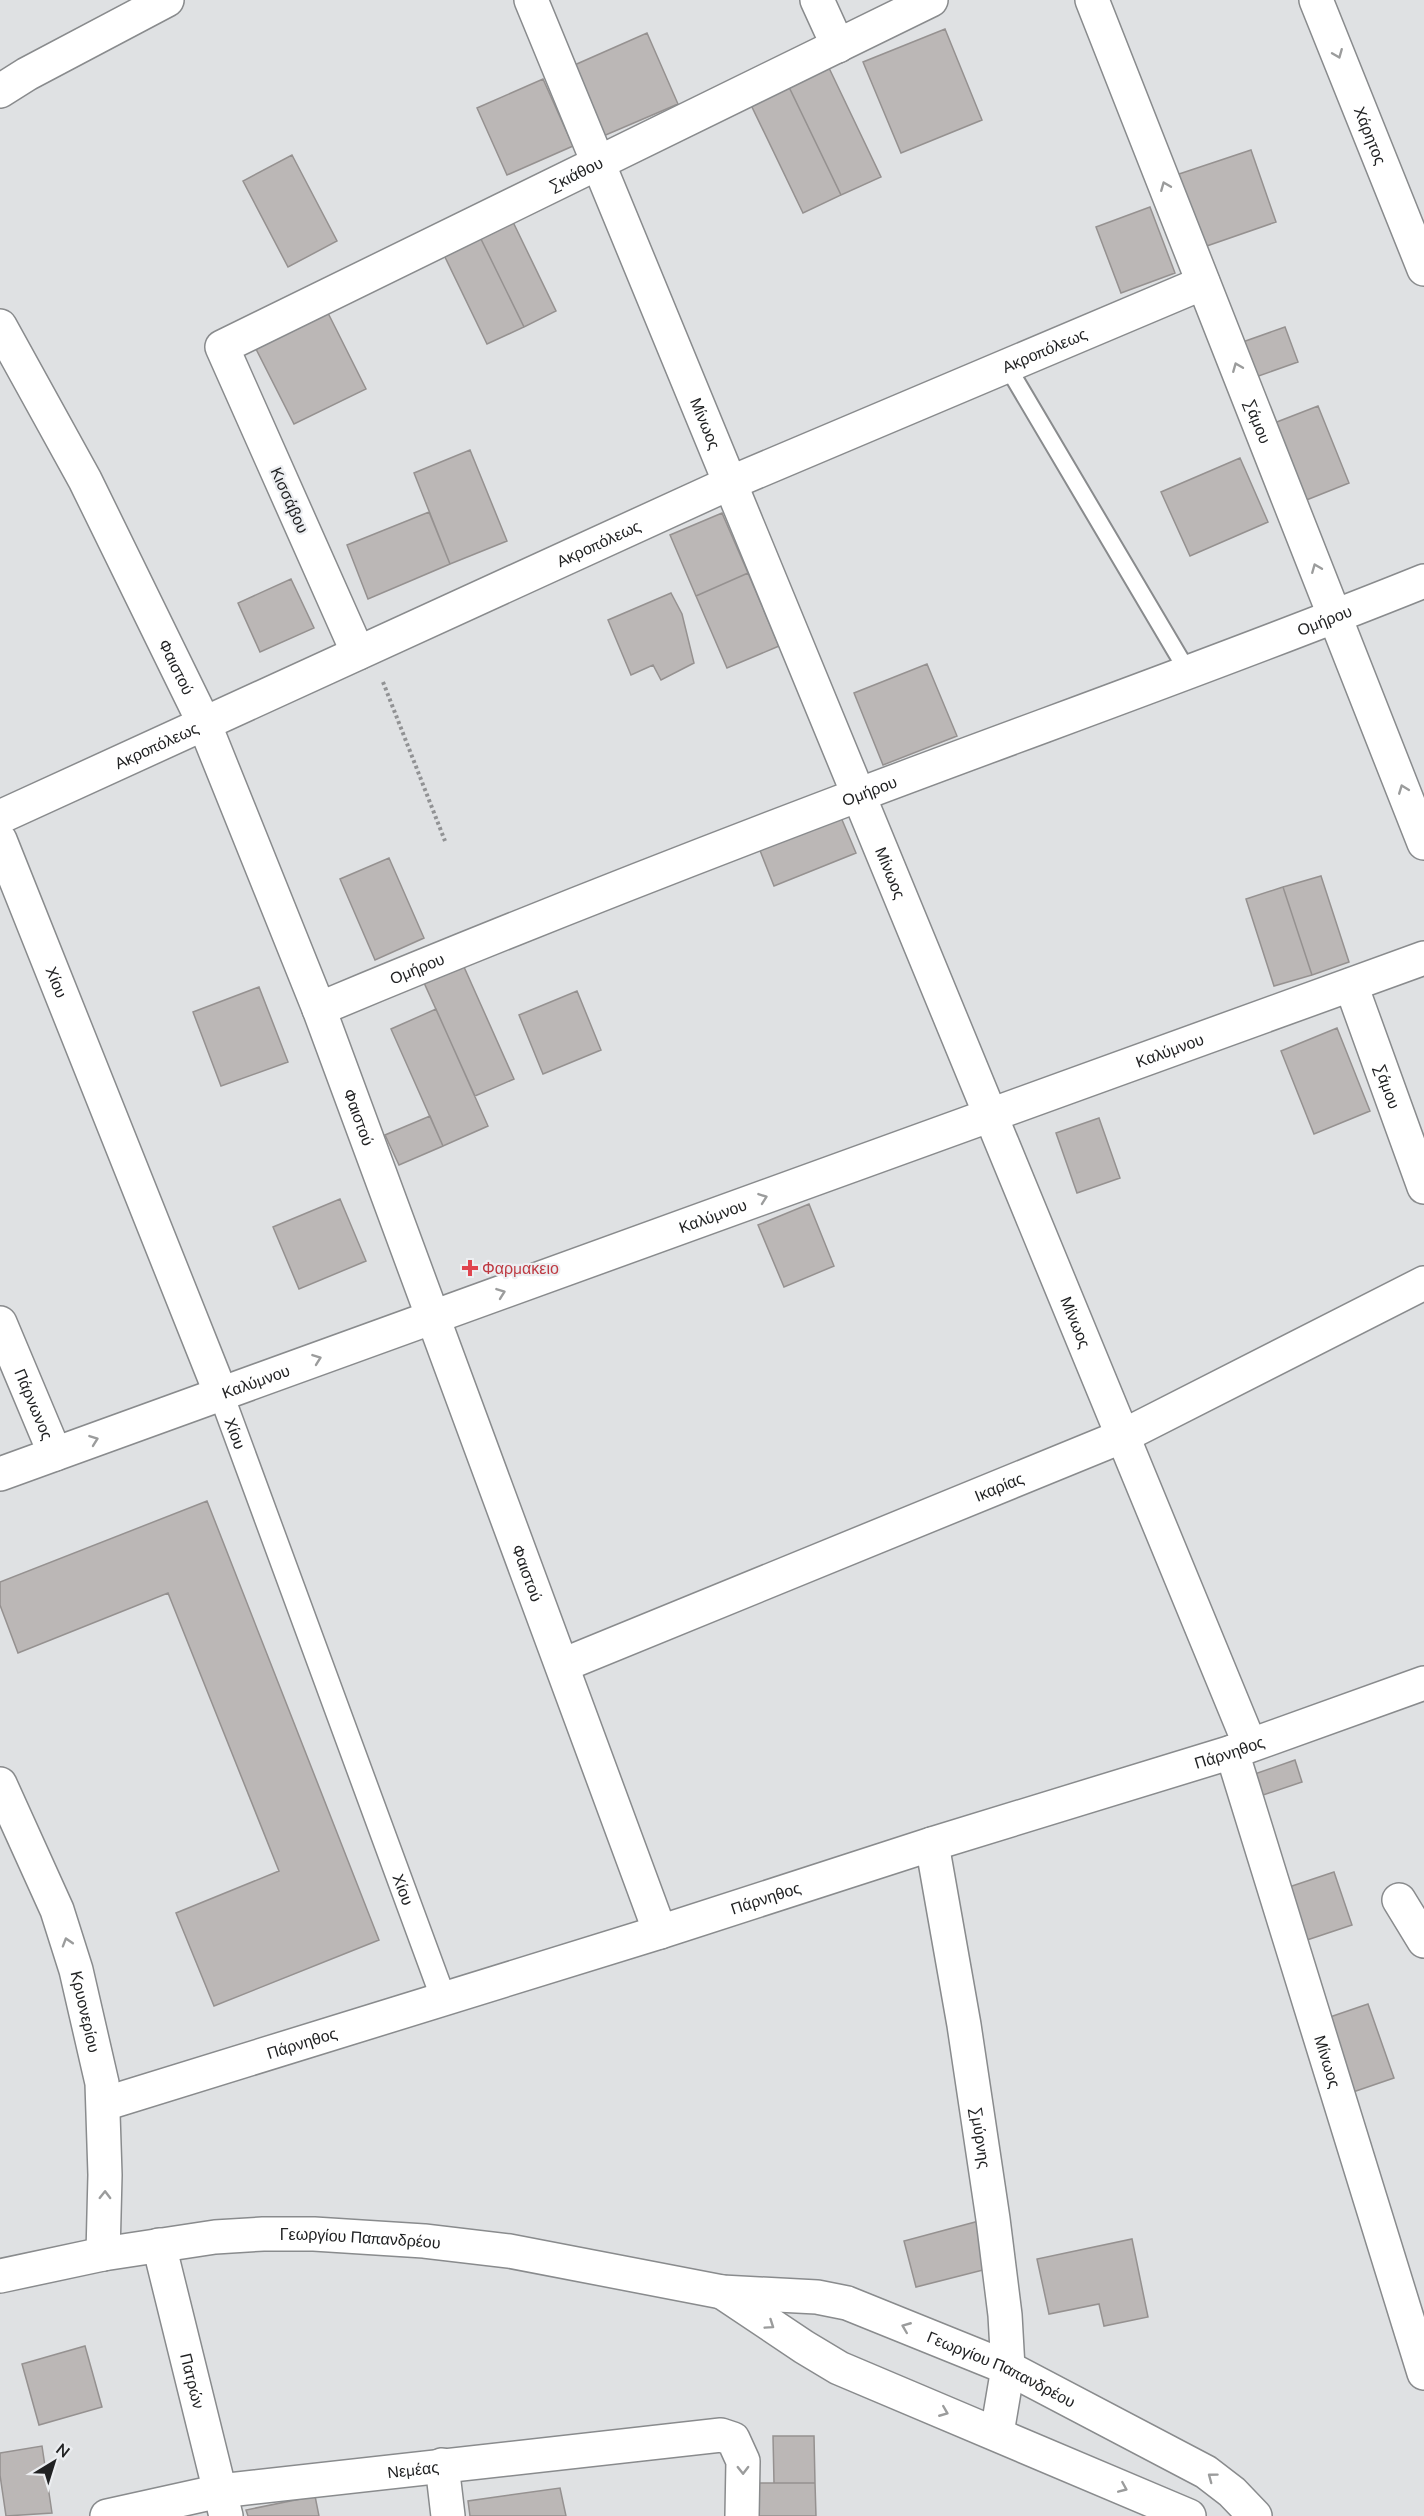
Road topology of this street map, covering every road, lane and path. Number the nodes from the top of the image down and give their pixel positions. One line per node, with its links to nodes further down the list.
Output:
1 (167, 0): 8 (street)
2 (531, 0): 9 (street, Μίνωος)
3 (817, 0): 7 (street)
4 (931, 0): 7 (street, Σκιάθου)
5 (1092, 0): 11 (street, Σάμου, one-way to 5)
6 (1316, 0): 10 (street, Χάρητος, one-way to 10)
7 (838, 46): 9 (street, Σκιάθου)
8 (0, 91)
9 (598, 162): 13 (street, Σκιάθου); 15 (street, Μίνωος)
10 (1424, 269)
11 (1203, 283): 14 (street, Ακροπόλεως); 17 (street, Σάμου, one-way to 11)
12 (0, 326): 20 (street, Φαιστού)
13 (222, 347): 18 (street, Κισσάβου)
14 (1007, 366): 15 (street, Ακροπόλεως); 19 (lane)
15 (730, 483): 18 (street, Ακροπόλεως); 21 (street, Μίνωος)
16 (1424, 581): 17 (street, Ομήρου)
17 (1335, 617): 19 (street, Ομήρου); 25 (street, Σάμου, one-way to 17)
18 (364, 651): 20 (street, Ακροπόλεως); 24 (path)
19 (1188, 672): 21 (street, Ομήρου)
20 (204, 723): 22 (street, Ακροπόλεως); 28 (street, Φαιστού)
21 (859, 795): 28 (street, Ομήρου); 29 (street, Μίνωος)
22 (0, 817)
23 (0, 840): 34 (street, Χίου)
24 (445, 841)
25 (1424, 843)
26 (1424, 958): 27 (street, Καλύμνου)
27 (1351, 985): 29 (street, Καλύμνου); 30 (street, Σάμου)
28 (319, 1010): 32 (street, Φαιστού)
29 (990, 1115): 32 (street, Καλύμνου, one-way to 29); 35 (street, Μίνωος)
30 (1424, 1187)
31 (1424, 1284): 35 (street, Ικαρίας)
32 (432, 1318): 34 (street, Καλύμνου, one-way to 32); 38 (street, Φαιστού)
33 (0, 1323): 36 (street, Πάρνωνος)
34 (221, 1394): 36 (street, Καλύμνου, one-way to 34); 46 (street, Χίου)
35 (1123, 1436): 38 (street, Ικαρίας); 40 (street, Μίνωος)
36 (56, 1454): 37 (street, Καλύμνου)
37 (0, 1474)
38 (563, 1665): 44 (street, Φαιστού)
39 (1424, 1683): 40 (street, Πάρνηθος)
40 (1241, 1748): 42 (street, Πάρνηθος); 53 (street, Μίνωος)
41 (0, 1785): 47 (street, Κρυονερίου, one-way to 41)
42 (932, 1844): 44 (street, Πάρνηθος); 52 (street, Σμύρνης)
43 (1399, 1900): 45 (street)
44 (660, 1932): 46 (street, Πάρνηθος)
45 (1424, 1941)
46 (444, 2000): 47 (street, Πάρνηθος)
47 (104, 2104): 49 (street, Κρυονερίου, one-way to 47)
48 (159, 2245): 49 (street, Γεωργίου Παπανδρέου); 51 (street, Γεωργίου Παπανδρέου); 56 (street, Πατρών)
49 (103, 2254): 50 (street, Γεωργίου Παπανδρέου)
50 (0, 2276)
51 (722, 2292): 52 (street, Γεωργίου Παπανδρέου, one-way to 51); 54 (street, Γεωργίου Παπανδρέου, one-way to 54)
52 (1008, 2368): 54 (street, Σμύρνης); 61 (street, Γεωργίου Παπανδρέου, one-way to 52)
53 (1424, 2373)
54 (997, 2433): 60 (street, Γεωργίου Παπανδρέου, one-way to 60)
55 (442, 2464): 56 (street, Νεμέας); 58 (street); 59 (street, Νεμέας, one-way to 59)
56 (223, 2504): 57 (street, Νεμέας)
57 (107, 2516)
58 (448, 2516)
59 (742, 2516)
60 (1189, 2516)
61 (1255, 2516)

